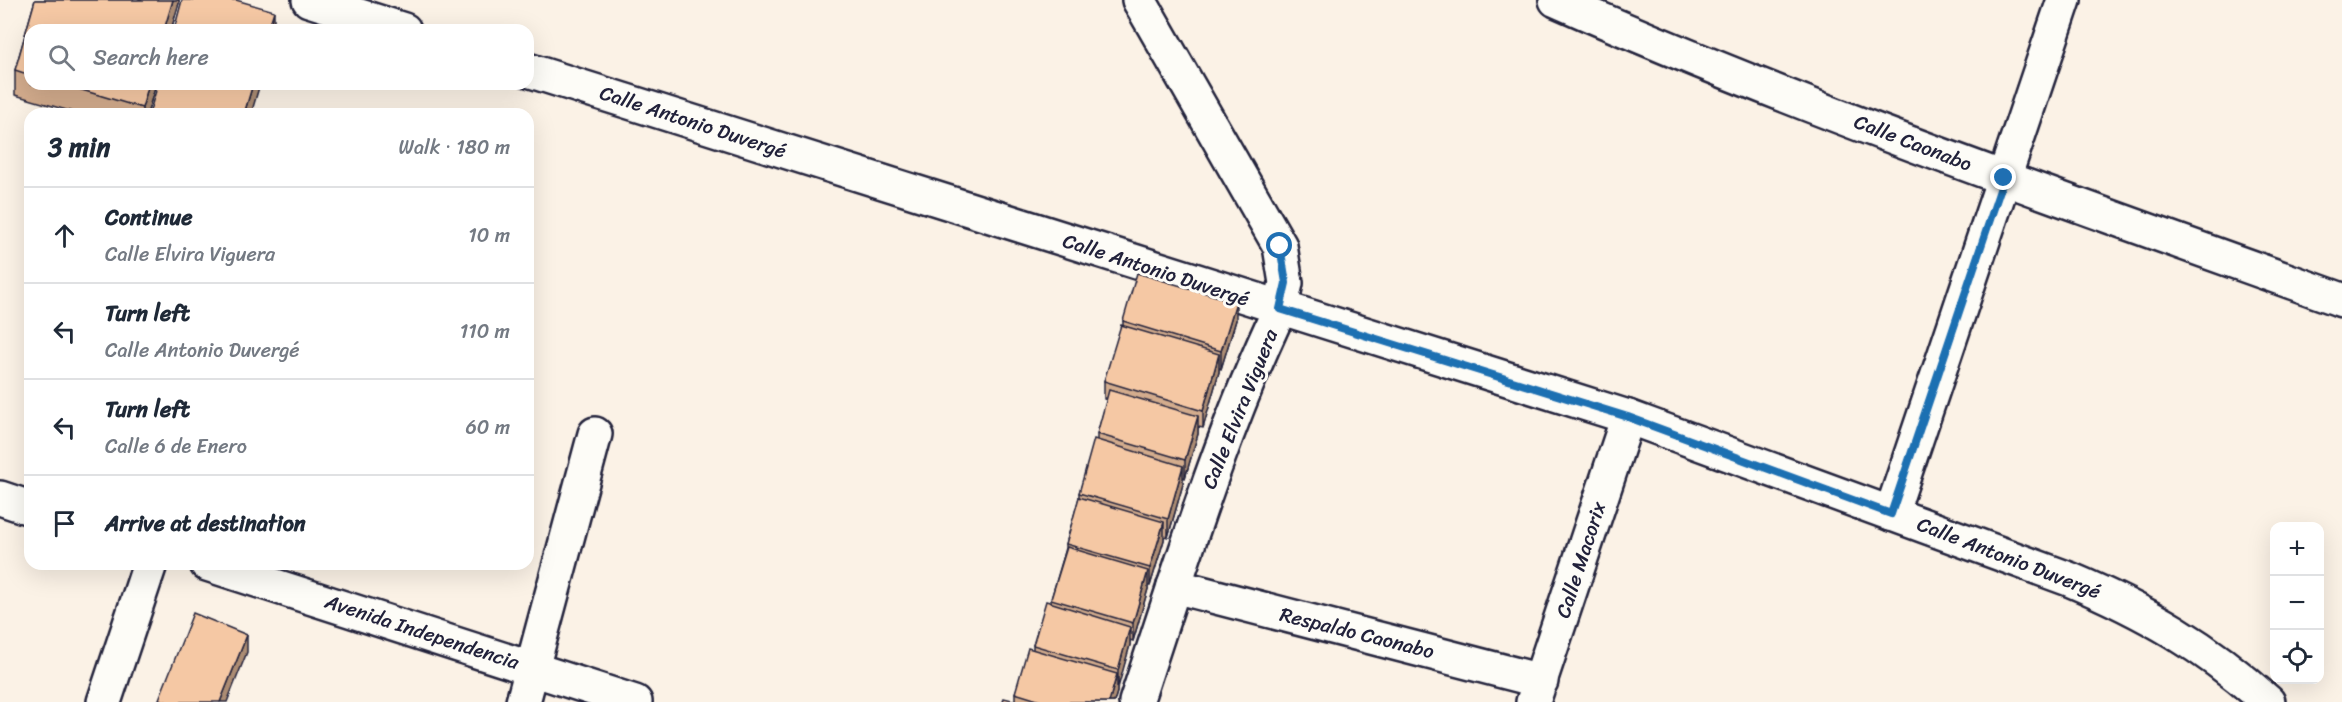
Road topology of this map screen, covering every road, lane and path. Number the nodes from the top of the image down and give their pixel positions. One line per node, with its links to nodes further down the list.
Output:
1 (309, 0): 5 (street)
2 (1139, 0): 9 (street, Calle Elvira Viguera)
3 (1556, 0): 7 (street, Calle Caonabo)
4 (2064, 0): 7 (street)
5 (385, 24)
6 (534, 72): 9 (street, Calle Antonio Duvergé)
7 (2004, 178): 8 (street, Calle Caonabo); 14 (street)
8 (2342, 300)
9 (1280, 309): 10 (street, Calle Antonio Duvergé); 17 (street, Calle Elvira Viguera)
10 (1628, 417): 14 (street, Calle Antonio Duvergé); 19 (street, Calle Macorix)
11 (595, 434): 18 (street)
12 (0, 498): 13 (street)
13 (24, 506)
14 (1891, 514): 24 (street, Calle Antonio Duvergé)
15 (148, 570): 20 (street)
16 (226, 570): 18 (street, Avenida Independencia)
17 (1174, 586): 19 (street, Respaldo Caonabo); 23 (street, Calle Elvira Viguera)
18 (533, 668): 21 (street); 22 (street, Avenida Independencia)
19 (1537, 691)
20 (104, 702)
21 (523, 702)
22 (635, 702)
23 (1136, 702)
24 (2268, 702)

